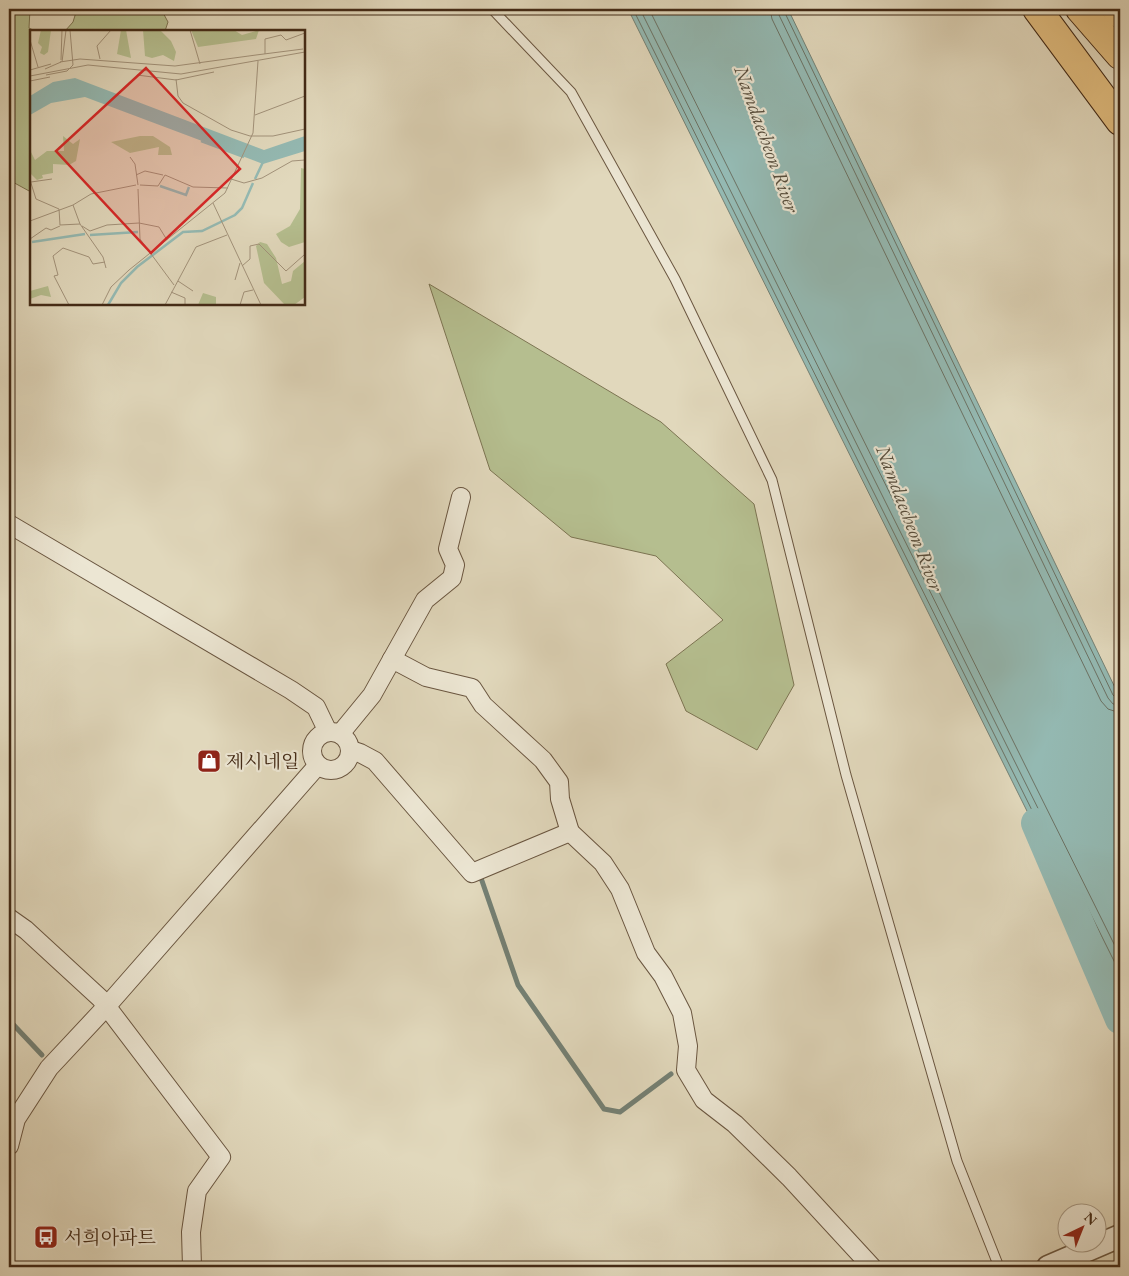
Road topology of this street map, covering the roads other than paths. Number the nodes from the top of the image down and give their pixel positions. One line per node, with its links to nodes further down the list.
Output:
1 (492, 9): 21 (lane)
2 (1037, 9): 7 (highway)
3 (1080, 9): 6 (highway)
4 (1116, 9): 5 (highway)
5 (1120, 14)
6 (1120, 55)
7 (1120, 121)
8 (461, 497): 10 (street)
9 (9, 524): 11 (street)
10 (392, 659): 11 (street); 14 (street)
11 (334, 733): 12 (street); 13 (street)
12 (351, 750): 13 (street); 14 (street)
13 (318, 765): 16 (street)
14 (570, 832): 20 (street)
15 (9, 918): 16 (street)
16 (106, 1006): 17 (street); 19 (street)
17 (9, 1146)
18 (1120, 1236): 22 (street)
19 (192, 1267)
20 (872, 1267)
21 (999, 1267)
22 (1048, 1267)

